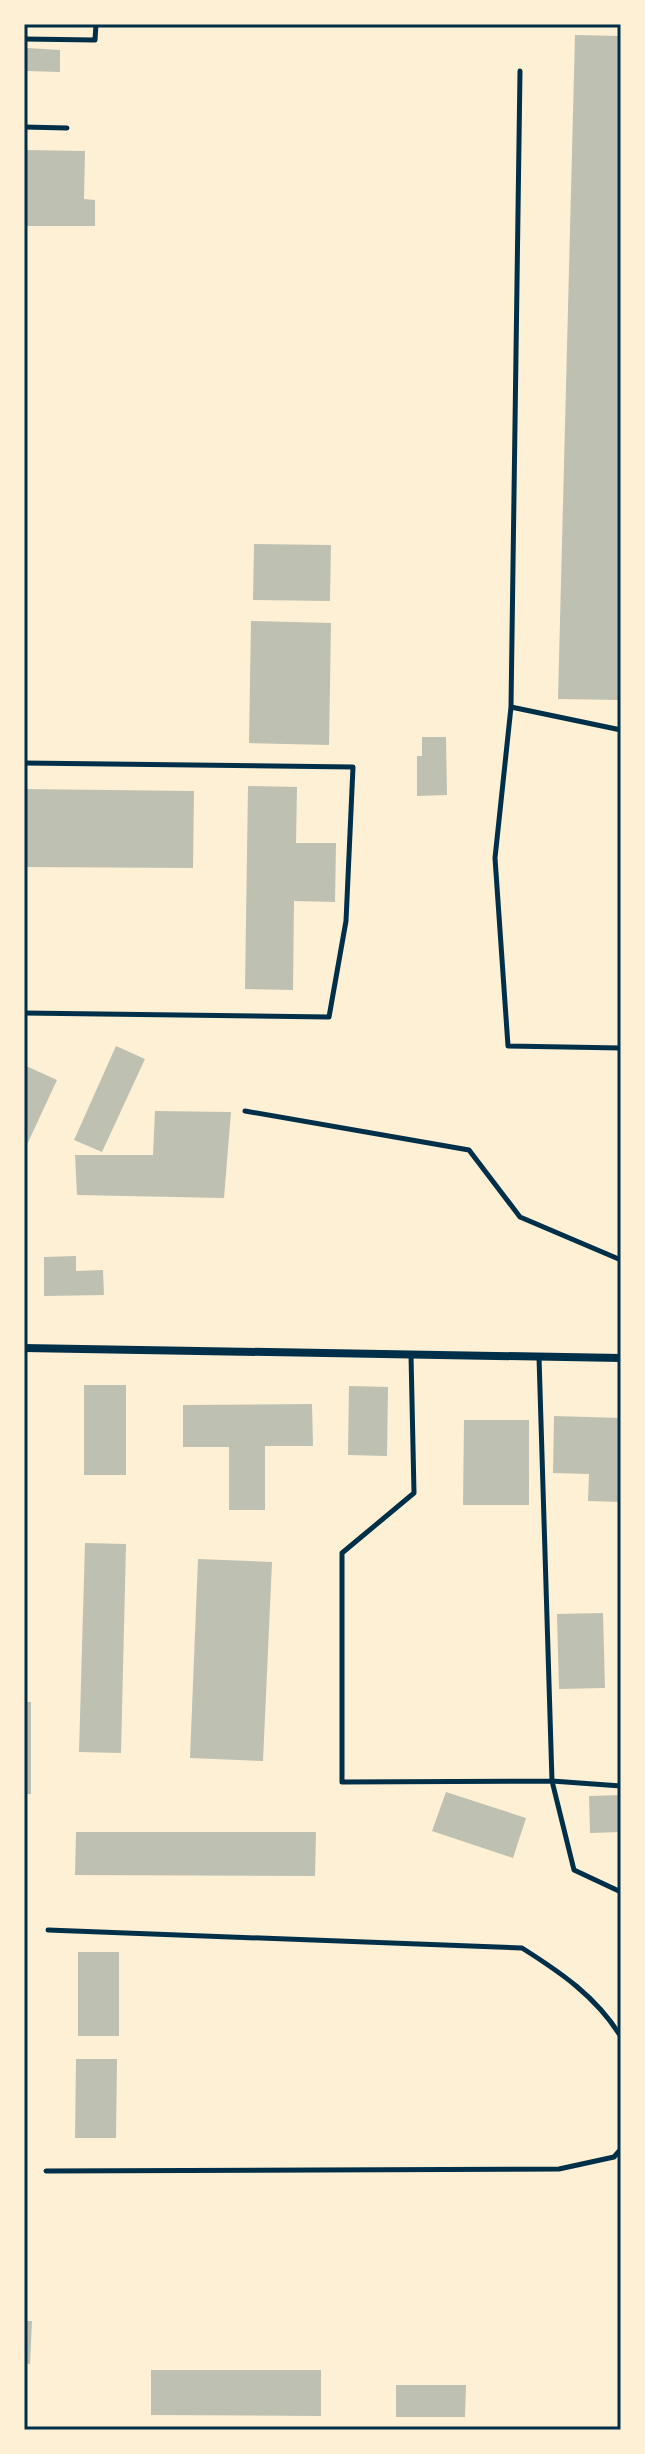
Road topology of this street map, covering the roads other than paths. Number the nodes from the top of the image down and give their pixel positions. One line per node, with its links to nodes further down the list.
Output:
1 (96, 24): 2 (lane)
2 (24, 39)
3 (520, 71): 6 (lane)
4 (24, 127): 5 (lane)
5 (67, 128)
6 (511, 707): 7 (lane); 10 (lane)
7 (621, 730)
8 (24, 763): 9 (lane)
9 (24, 1013)
10 (621, 1048)
11 (245, 1111): 12 (lane)
12 (621, 1260)
13 (24, 1348): 14 (street)
14 (411, 1354): 15 (street); 17 (lane)
15 (539, 1356): 16 (street); 17 (lane)
16 (621, 1358)
17 (552, 1781): 18 (lane); 19 (lane)
18 (621, 1786)
19 (621, 1892)
20 (48, 1930): 21 (lane)
21 (621, 2037)
22 (621, 2149): 23 (lane)
23 (46, 2171)

